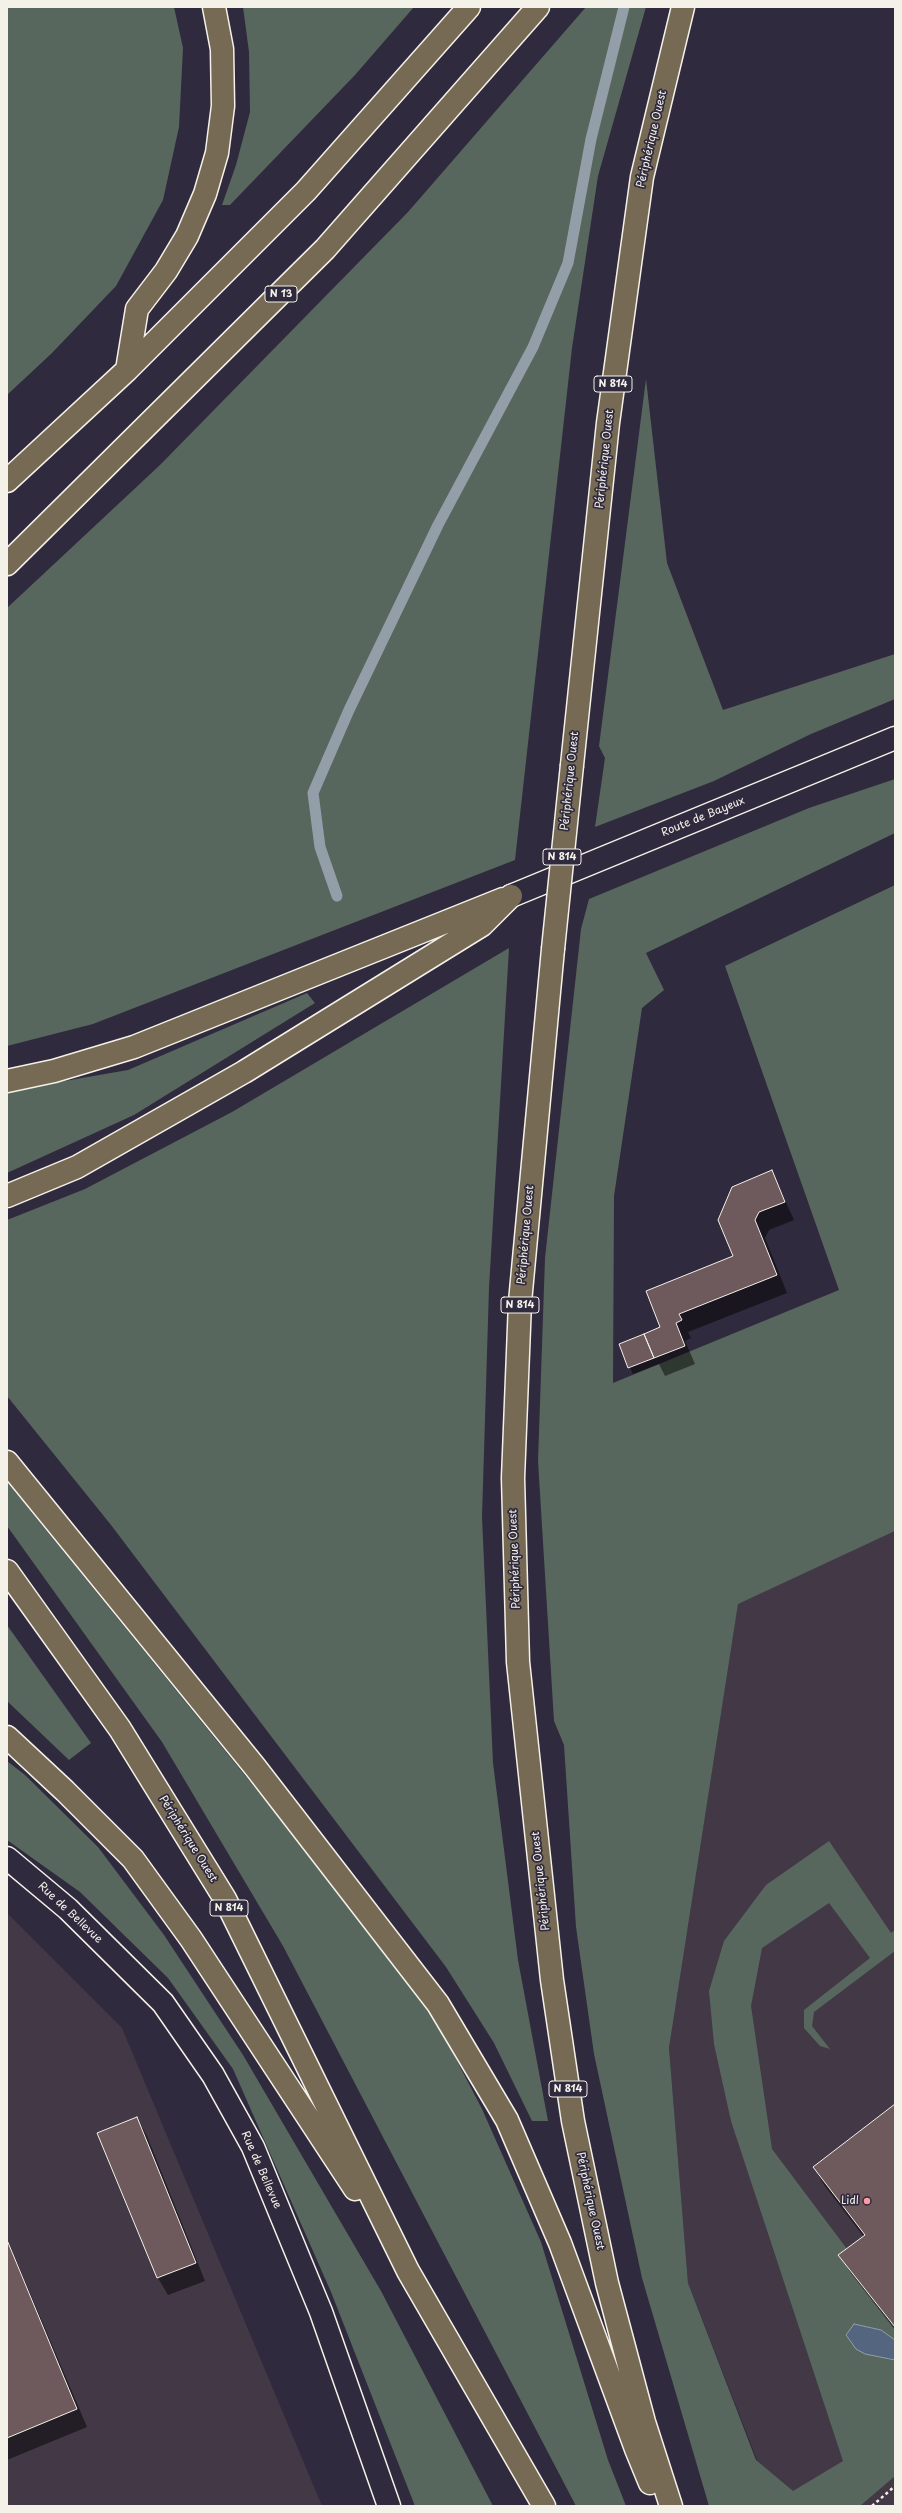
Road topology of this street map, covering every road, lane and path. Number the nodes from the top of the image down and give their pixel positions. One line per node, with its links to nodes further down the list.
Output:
1 (214, 7): 5 (highway)
2 (469, 7): 5 (highway)
3 (538, 7): 7 (highway, N 13)
4 (683, 7): 21 (highway, Périphérique Ouest / N 814, bridge)
5 (126, 370): 6 (highway)
6 (7, 481)
7 (7, 564)
8 (895, 738): 9 (street, Route de Bayeux)
9 (511, 896): 10 (highway); 11 (highway)
10 (7, 1082)
11 (7, 1196)
12 (7, 1462): 20 (highway)
13 (7, 1571): 16 (highway, Périphérique Ouest / N 814)
14 (7, 1737): 16 (highway)
15 (7, 1858): 18 (street, Rue de Bellevue)
16 (408, 2271): 19 (highway, Périphérique Ouest / N 814)
17 (895, 2486): 22 (path)
18 (389, 2506)
19 (544, 2506)
20 (660, 2506)
21 (671, 2506)
22 (872, 2506)

